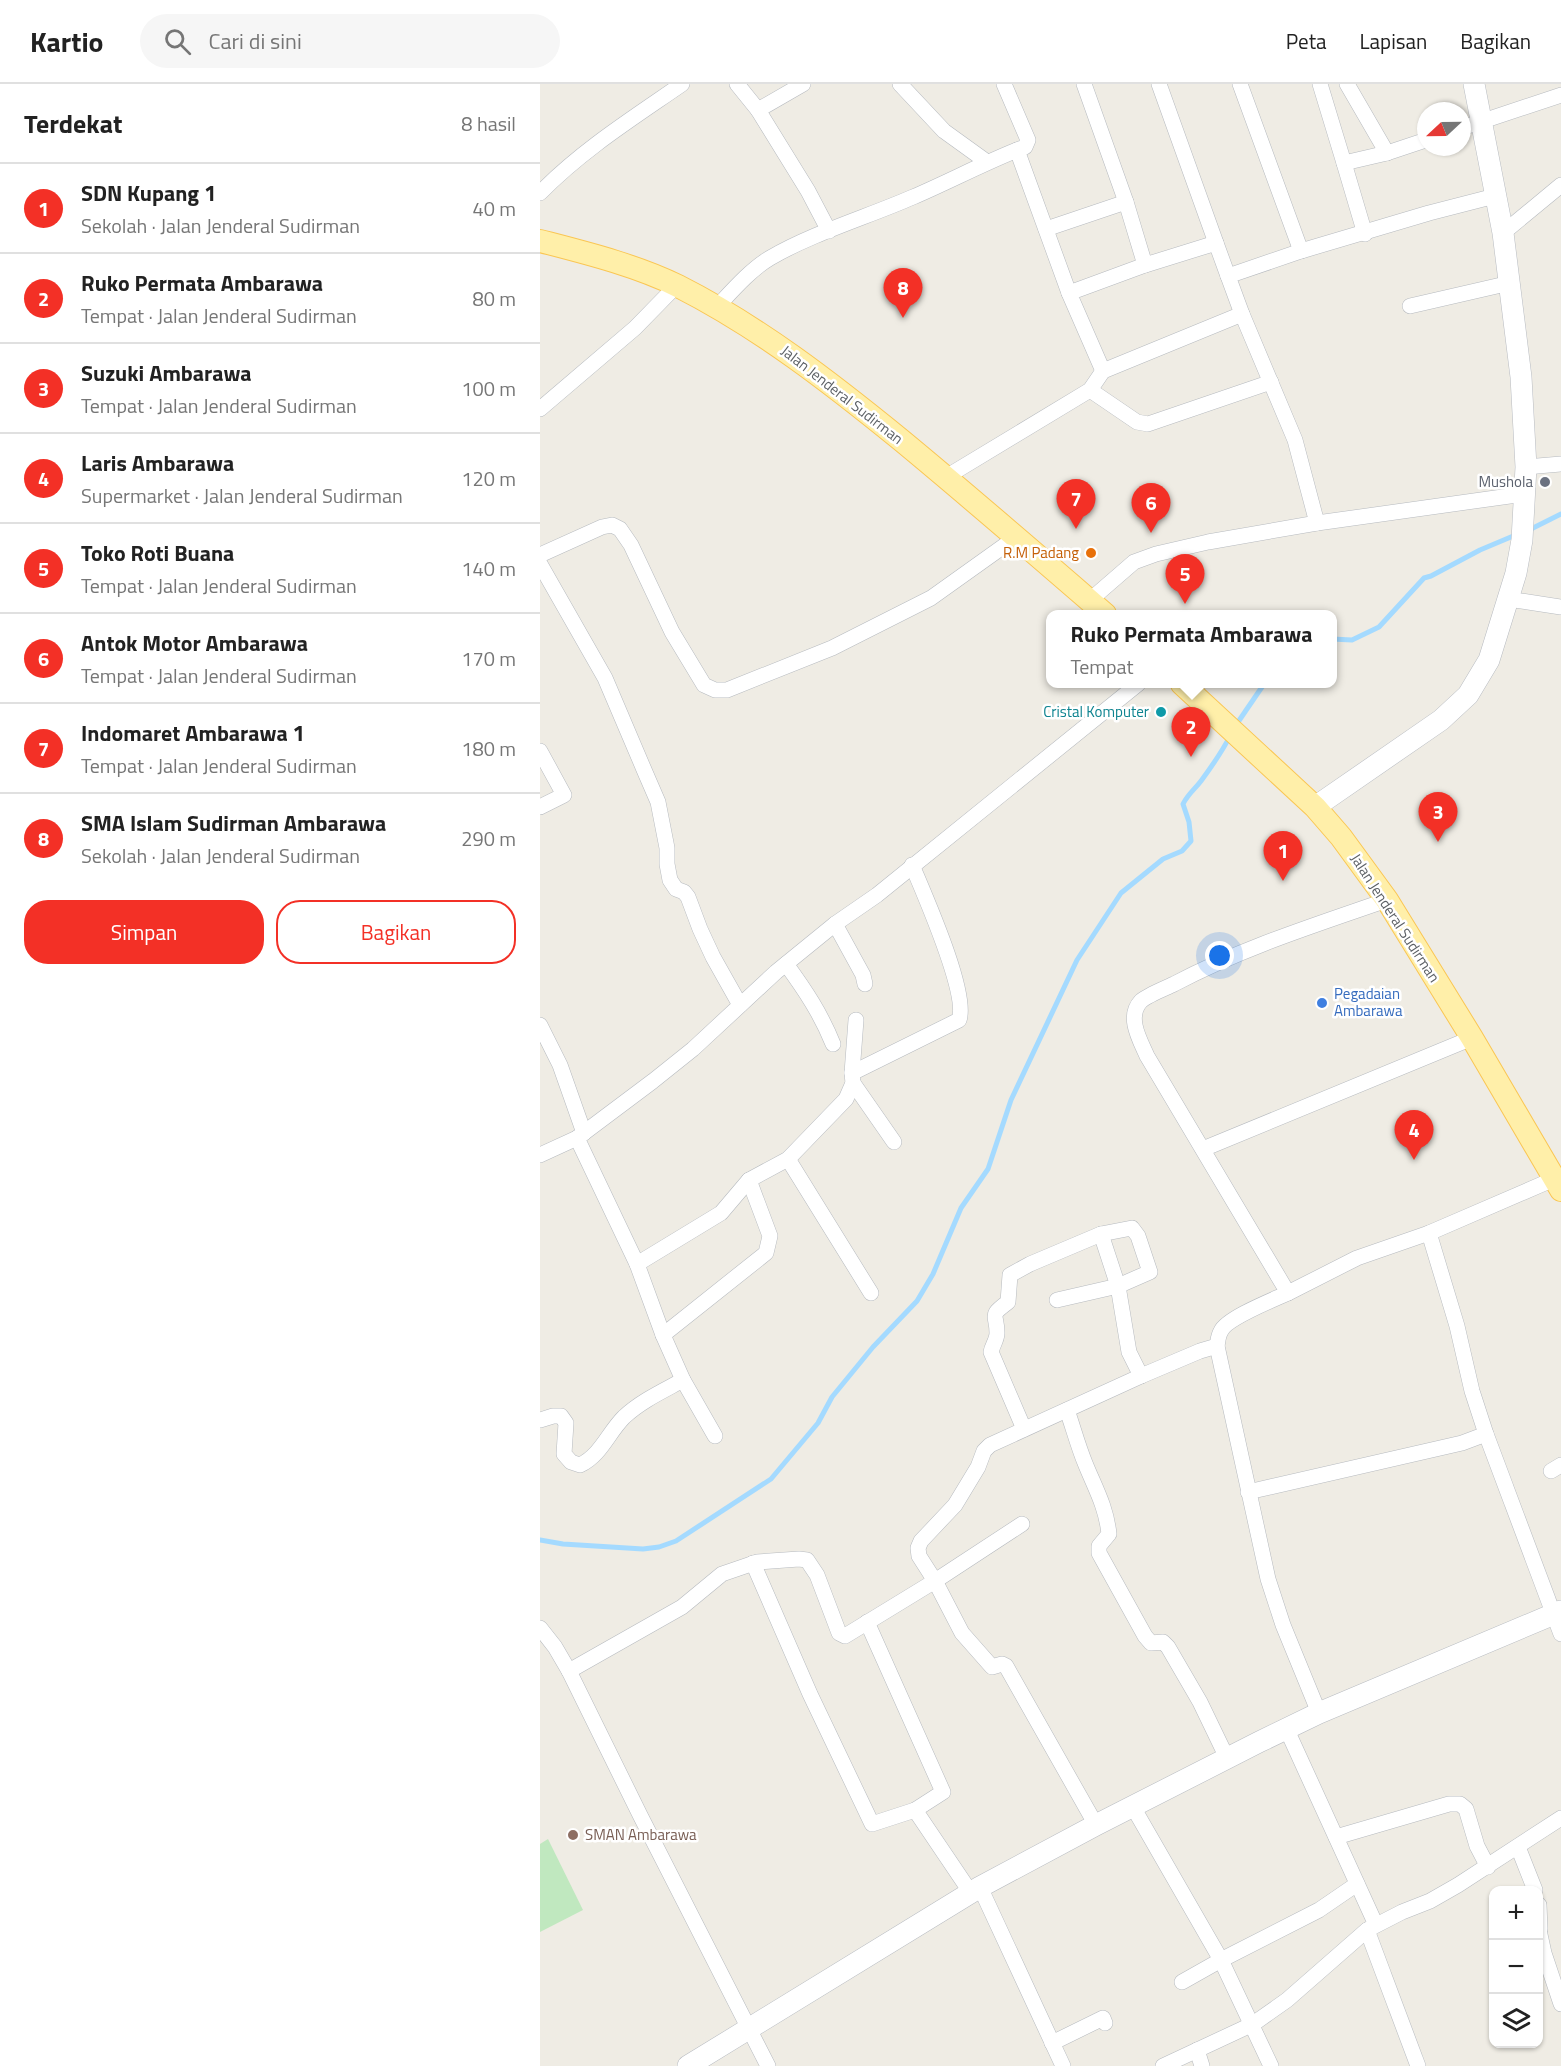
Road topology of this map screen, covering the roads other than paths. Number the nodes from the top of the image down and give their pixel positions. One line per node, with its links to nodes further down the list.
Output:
1 (682, 84): 21 (street)
2 (737, 84): 13 (street)
3 (803, 84): 13 (street)
4 (900, 84): 18 (street)
5 (1004, 84): 16 (street)
6 (1084, 84): 23 (street)
7 (1159, 84): 29 (street)
8 (1240, 84): 30 (street)
9 (1320, 84): 19 (street)
10 (1347, 84): 17 (street)
11 (1474, 84): 14 (street)
12 (1561, 96): 14 (street)
13 (758, 110): 25 (street)
14 (1471, 125): 22 (street)
15 (1417, 143): 17 (street)
16 (1017, 150): 18 (street); 24 (street)
17 (1387, 153): 19 (street)
18 (987, 162): 25 (street)
19 (1344, 163): 27 (street)
20 (1561, 185): 26 (street)
21 (540, 193)
22 (1495, 196): 26 (street); 27 (street)
23 (1126, 202): 24 (street); 31 (street)
24 (1046, 229): 35 (street)
25 (829, 231): 37 (street)
26 (1503, 233): 33 (street)
27 (1365, 234): 30 (street)
28 (540, 241): 34 (main road, Jalan Jenderal Sudirman)
29 (1216, 243): 31 (street); 32 (street)
30 (1302, 251): 32 (street)
31 (1145, 265): 35 (street)
32 (1228, 276): 38 (street)
33 (1510, 283): 36 (street); 44 (street)
34 (676, 285): 37 (main road, Jalan Jenderal Sudirman); 42 (street)
35 (1070, 294): 39 (street)
36 (1410, 306)
37 (716, 308): 45 (main road, Jalan Jenderal Sudirman)
38 (1242, 314): 39 (street); 40 (street)
39 (1103, 371): 41 (street)
40 (1271, 382): 41 (street); 47 (street)
41 (1090, 390): 45 (street)
42 (540, 409)
43 (1561, 464): 44 (street)
44 (1526, 467): 46 (street)
45 (946, 477): 48 (main road, Jalan Jenderal Sudirman)
46 (1524, 494): 47 (street); 51 (street)
47 (1317, 523): 53 (street)
48 (1016, 538): 49 (street); 53 (main road, Jalan Jenderal Sudirman)
49 (540, 555)
50 (540, 564): 64 (street)
51 (1508, 599): 52 (street); 58 (street)
52 (1561, 607)
53 (1097, 608)
54 (1133, 688): 59 (street)
55 (1186, 688): 58 (main road, Jalan Jenderal Sudirman)
56 (540, 751): 57 (street)
57 (540, 807)
58 (1315, 807): 60 (main road, Jalan Jenderal Sudirman)
59 (912, 865): 61 (street); 69 (street)
60 (1387, 900): 67 (main road, Jalan Jenderal Sudirman); 72 (street)
61 (835, 924): 62 (street); 63 (street)
62 (786, 964): 64 (street); 68 (street)
63 (865, 984)
64 (740, 1005): 70 (street)
65 (856, 1020): 69 (street)
66 (540, 1025): 70 (street)
67 (1472, 1038): 72 (street); 75 (main road, Jalan Jenderal Sudirman)
68 (833, 1044)
69 (852, 1078): 71 (street); 74 (street)
70 (581, 1136): 73 (street); 79 (street)
71 (894, 1142)
72 (1203, 1149): 82 (street)
73 (540, 1155)
74 (788, 1159): 76 (street); 81 (street)
75 (1556, 1175): 77 (street)
76 (749, 1180): 79 (street); 84 (street)
77 (1429, 1233): 82 (street); 91 (street)
78 (1101, 1234): 80 (street); 80 (street); 90 (street)
79 (637, 1264): 84 (street)
80 (1118, 1286): 83 (street); 86 (street)
81 (871, 1293)
82 (1288, 1293): 85 (street)
83 (1057, 1300)
84 (663, 1335): 87 (street)
85 (1217, 1346): 86 (street); 93 (street)
86 (1141, 1376): 88 (street)
87 (683, 1380): 89 (street); 92 (street)
88 (1067, 1410): 90 (street); 104 (street)
89 (540, 1420)
90 (1024, 1429): 96 (street)
91 (1486, 1434): 93 (street); 97 (street)
92 (715, 1436)
93 (1248, 1492): 102 (street)
94 (1022, 1524): 96 (street)
95 (753, 1563): 98 (street); 101 (street); 106 (street)
96 (935, 1581): 98 (street); 108 (street)
97 (1557, 1612): 100 (street); 102 (street)
98 (867, 1622): 106 (street)
99 (540, 1628): 101 (street)
100 (1561, 1634)
101 (569, 1671): 122 (street)
102 (1319, 1713): 103 (street)
103 (1287, 1730): 104 (street); 109 (street)
104 (1227, 1758): 105 (street)
105 (1133, 1807): 108 (street); 117 (street)
106 (915, 1810): 114 (street)
107 (1561, 1818): 110 (street)
108 (1096, 1825): 114 (street)
109 (1336, 1837): 111 (street); 112 (street)
110 (1518, 1847): 111 (street); 113 (street)
111 (1488, 1867): 115 (street)
112 (1357, 1884): 115 (street); 117 (street)
113 (1534, 1886)
114 (975, 1890): 122 (street); 123 (street)
115 (1372, 1927): 121 (street); 131 (street)
116 (1541, 1940): 119 (street)
117 (1221, 1960): 118 (street); 121 (street)
118 (1182, 1982)
119 (1561, 2004)
120 (1105, 2024): 123 (street)
121 (1252, 2024): 124 (street); 130 (street)
122 (748, 2029): 125 (street); 126 (street)
123 (1052, 2043): 127 (street)
124 (1197, 2050): 128 (street); 129 (street)
125 (688, 2066)
126 (768, 2066)
127 (1063, 2066)
128 (1163, 2066)
129 (1202, 2066)
130 (1272, 2066)
131 (1418, 2066)

